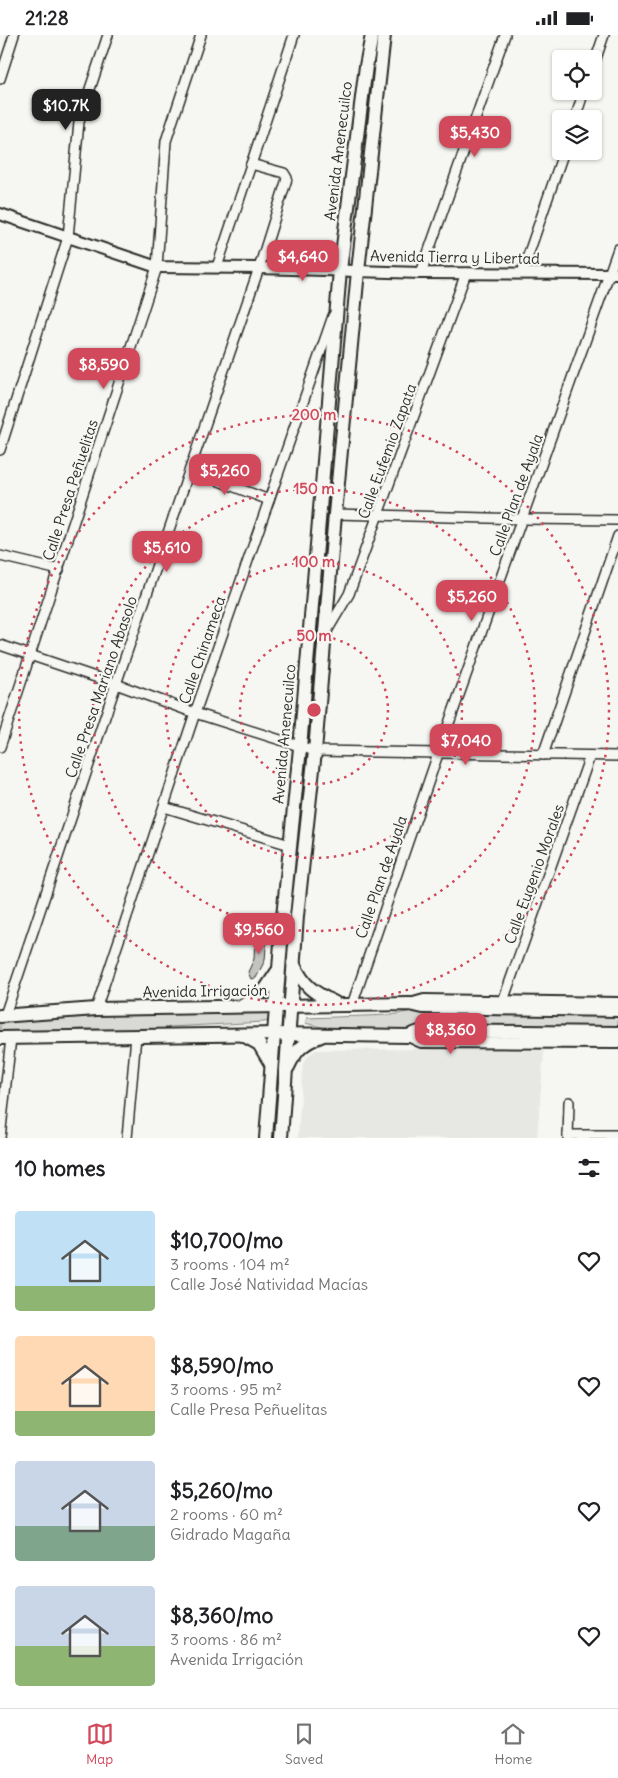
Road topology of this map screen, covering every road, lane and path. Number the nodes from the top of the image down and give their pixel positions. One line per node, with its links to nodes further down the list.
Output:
1 (14, 35): 10 (street)
2 (108, 35): 14 (street)
3 (201, 35): 16 (street, Calle Presa Peñuelitas)
4 (294, 35): 12 (street)
5 (372, 35): 19 (main road, Avenida Anenecuilco)
6 (384, 35): 20 (main road, Avenida Anenecuilco)
7 (505, 35): 21 (street)
8 (604, 35): 9 (street)
9 (599, 50)
10 (0, 79)
11 (561, 160): 23 (street)
12 (251, 165): 17 (street); 18 (street, Calle Presa Mariano Abasolo)
13 (0, 214): 14 (street, Avenida Tierra y Libertad)
14 (68, 237): 16 (street, Avenida Tierra y Libertad); 26 (street)
15 (618, 249): 24 (street, Calle Plan de Ayala)
16 (157, 267): 17 (street, Avenida Tierra y Libertad); 35 (street, Calle Presa Peñuelitas)
17 (217, 267): 18 (street, Avenida Tierra y Libertad)
18 (259, 268): 19 (street, Avenida Tierra y Libertad); 27 (street, Calle Presa Mariano Abasolo)
19 (340, 270): 20 (street, Avenida Tierra y Libertad); 25 (main road, Avenida Anenecuilco)
20 (358, 271): 21 (street, Avenida Tierra y Libertad); 29 (main road, Avenida Anenecuilco)
21 (421, 273): 22 (street, Avenida Tierra y Libertad)
22 (466, 273): 23 (street, Avenida Tierra y Libertad); 30 (street, Calle Eufemio Zapata)
23 (522, 273): 24 (street, Avenida Tierra y Libertad)
24 (614, 274): 31 (street, Calle Plan de Ayala)
25 (338, 301): 28 (street, Calle Chinameca); 42 (main road, Avenida Anenecuilco)
26 (0, 450)
27 (190, 469): 28 (street); 39 (street, Calle Presa Mariano Abasolo)
28 (269, 500): 40 (street, Calle Chinameca)
29 (335, 514): 30 (street); 36 (main road, Avenida Anenecuilco)
30 (379, 515): 31 (street); 36 (street, Calle Eufemio Zapata)
31 (521, 519): 32 (street); 44 (street, Calle Plan de Ayala)
32 (618, 520)
33 (618, 536): 45 (street)
34 (0, 556): 35 (street)
35 (58, 570): 38 (street, Calle Presa Peñuelitas)
36 (325, 634): 43 (main road, Avenida Anenecuilco)
37 (0, 645): 38 (street)
38 (31, 655): 39 (street); 41 (street, Calle Presa Peñuelitas)
39 (116, 684): 40 (street); 60 (street, Calle Presa Mariano Abasolo)
40 (195, 713): 42 (street); 48 (street, Calle Chinameca)
41 (0, 747)
42 (300, 748): 43 (street); 49 (main road, Avenida Anenecuilco)
43 (314, 751): 44 (street); 50 (main road, Avenida Anenecuilco)
44 (438, 754): 45 (street); 54 (street, Calle Plan de Ayala)
45 (543, 755): 46 (street)
46 (590, 756): 47 (street); 55 (street, Calle Eugenio Morales)
47 (618, 756)
48 (164, 807): 49 (street); 58 (street, Calle Chinameca)
49 (290, 845): 51 (main road, Avenida Anenecuilco)
50 (293, 963): 53 (main road, Avenida Anenecuilco); 54 (main road)
51 (279, 968): 56 (main road); 57 (main road, Avenida Anenecuilco)
52 (618, 1003): 55 (street, Avenida Irrigación)
53 (289, 1005): 54 (main road, Avenida Irrigación); 57 (main road, Avenida Irrigación); 64 (main road, Avenida Anenecuilco)
54 (346, 1005): 55 (main road, Avenida Irrigación)
55 (506, 1005): 59 (main road, Avenida Irrigación)
56 (242, 1006): 57 (main road, Avenida Irrigación); 58 (main road, Avenida Irrigación)
57 (276, 1006): 63 (main road, Avenida Anenecuilco)
58 (96, 1009): 60 (main road, Avenida Irrigación)
59 (618, 1010)
60 (3, 1015)
61 (618, 1033): 66 (main road)
62 (241, 1034): 63 (main road); 67 (main road); 70 (main road)
63 (274, 1034): 64 (main road); 70 (main road, Avenida Anenecuilco)
64 (287, 1034): 65 (main road); 71 (main road, Avenida Anenecuilco)
65 (325, 1035): 66 (main road); 71 (main road)
66 (408, 1035): 69 (street)
67 (136, 1036): 68 (main road); 76 (street)
68 (5, 1038): 75 (street)
69 (618, 1043)
70 (271, 1064): 77 (main road, Avenida Anenecuilco)
71 (286, 1069): 78 (main road, Avenida Anenecuilco)
72 (569, 1102): 74 (street)
73 (618, 1135): 74 (street)
74 (568, 1136)
75 (0, 1138)
76 (127, 1138)
77 (266, 1138)
78 (281, 1138)

